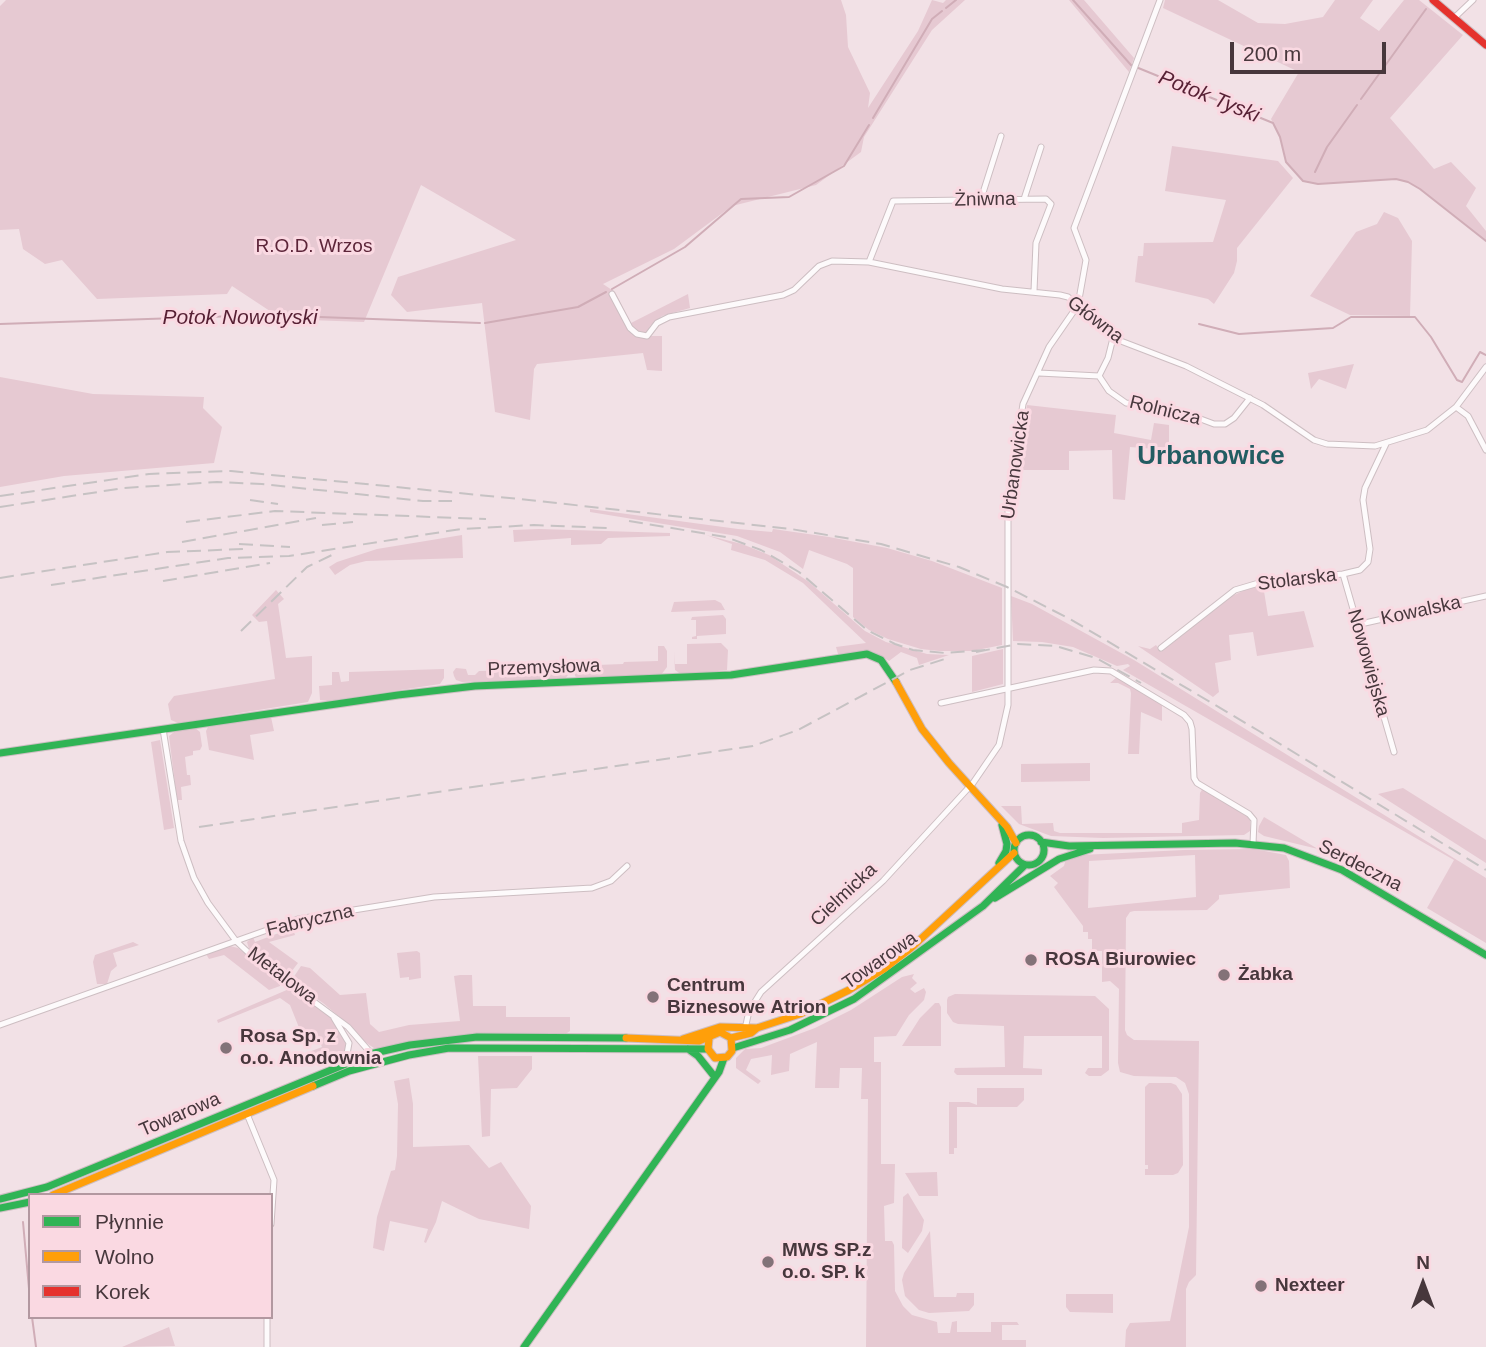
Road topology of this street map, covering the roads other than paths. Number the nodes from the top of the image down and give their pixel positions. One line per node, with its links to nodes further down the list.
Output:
1 (1160, 0): 13 (street, Urbanowicka)
2 (1433, 0): 4 (main road)
3 (1473, 0): 4 (street)
4 (1454, 18): 5 (main road)
5 (1486, 45)
6 (1001, 136): 9 (street)
7 (1041, 147): 8 (street)
8 (1024, 199): 9 (street, Żniwna); 11 (street, Żniwna)
9 (981, 200): 10 (street, Żniwna)
10 (869, 262): 11 (street, Główna); 12 (street, Główna)
11 (1034, 291): 13 (street, Główna)
12 (612, 294)
13 (1078, 305): 14 (street, Główna); 16 (street, Urbanowicka)
14 (1113, 338): 17 (street); 18 (street, Główna)
15 (1486, 367): 19 (street, Główna)
16 (1039, 373): 17 (street); 26 (street, Urbanowicka)
17 (1099, 376): 18 (street, Rolnicza)
18 (1250, 398): 20 (street, Główna)
19 (1456, 407): 20 (street, Główna); 21 (street)
20 (1386, 444): 22 (street, Stolarska)
21 (1486, 450)
22 (1343, 574): 24 (street, Nowowiejska); 25 (street, Stolarska)
23 (1486, 596): 24 (street, Kowalska)
24 (1356, 625): 29 (street, Nowowiejska)
25 (1161, 648)
26 (1008, 688): 27 (street); 31 (street, Urbanowicka); 37 (street)
27 (941, 703)
28 (163, 729): 30 (main road, Przemysłowa); 31 (main road, Przemysłowa); 46 (street, Metalowa)
29 (1394, 752)
30 (0, 753)
31 (970, 786): 32 (main road, Przemysłowa); 50 (street, Cielmicka)
32 (998, 818): 33 (main road, Przemysłowa); 44 (main road)
33 (1007, 827): 34 (main road, Przemysłowa); 36 (main road, Przemysłowa)
34 (1024, 836): 35 (main road); 36 (main road)
35 (1041, 842): 39 (main road); 40 (main road)
36 (1016, 843): 41 (main road)
37 (1253, 844): 38 (main road, Serdeczna); 47 (main road, Serdeczna)
38 (1111, 845): 39 (main road); 45 (main road)
39 (1069, 846): 40 (main road)
40 (1044, 852): 42 (main road)
41 (1014, 853): 42 (main road); 44 (main road, Towarowa)
42 (1025, 865): 45 (main road, Towarowa)
43 (627, 866): 46 (street, Fabryczna)
44 (995, 869): 51 (main road, Towarowa)
45 (983, 906): 55 (main road, Towarowa)
46 (236, 941): 48 (street, Metalowa); 49 (street, Fabryczna)
47 (1486, 955)
48 (333, 1016): 57 (street, Metalowa); 60 (street)
49 (0, 1025)
50 (746, 1028): 51 (main road, Towarowa); 54 (main road, Towarowa)
51 (757, 1028): 52 (main road, Towarowa)
52 (731, 1038): 53 (main road); 55 (main road)
53 (709, 1039): 54 (main road, Towarowa); 56 (main road)
54 (683, 1044): 56 (main road, Towarowa); 57 (main road, Towarowa); 59 (main road, Towarowa); 61 (main road)
55 (733, 1048): 58 (main road)
56 (708, 1049): 58 (main road)
57 (370, 1054): 59 (street); 60 (main road, Towarowa)
58 (720, 1058): 61 (main road)
59 (371, 1064): 62 (main road, Towarowa)
60 (339, 1065): 63 (main road, Towarowa)
61 (714, 1076): 71 (main road)
62 (247, 1114): 63 (main road, Towarowa); 65 (street)
63 (163, 1144): 64 (main road, Towarowa); 66 (main road, Towarowa)
64 (57, 1193)
65 (273, 1195)
66 (0, 1199)
67 (28, 1202): 68 (main road)
68 (0, 1208)
69 (267, 1319): 70 (street)
70 (267, 1347)
71 (524, 1347)

